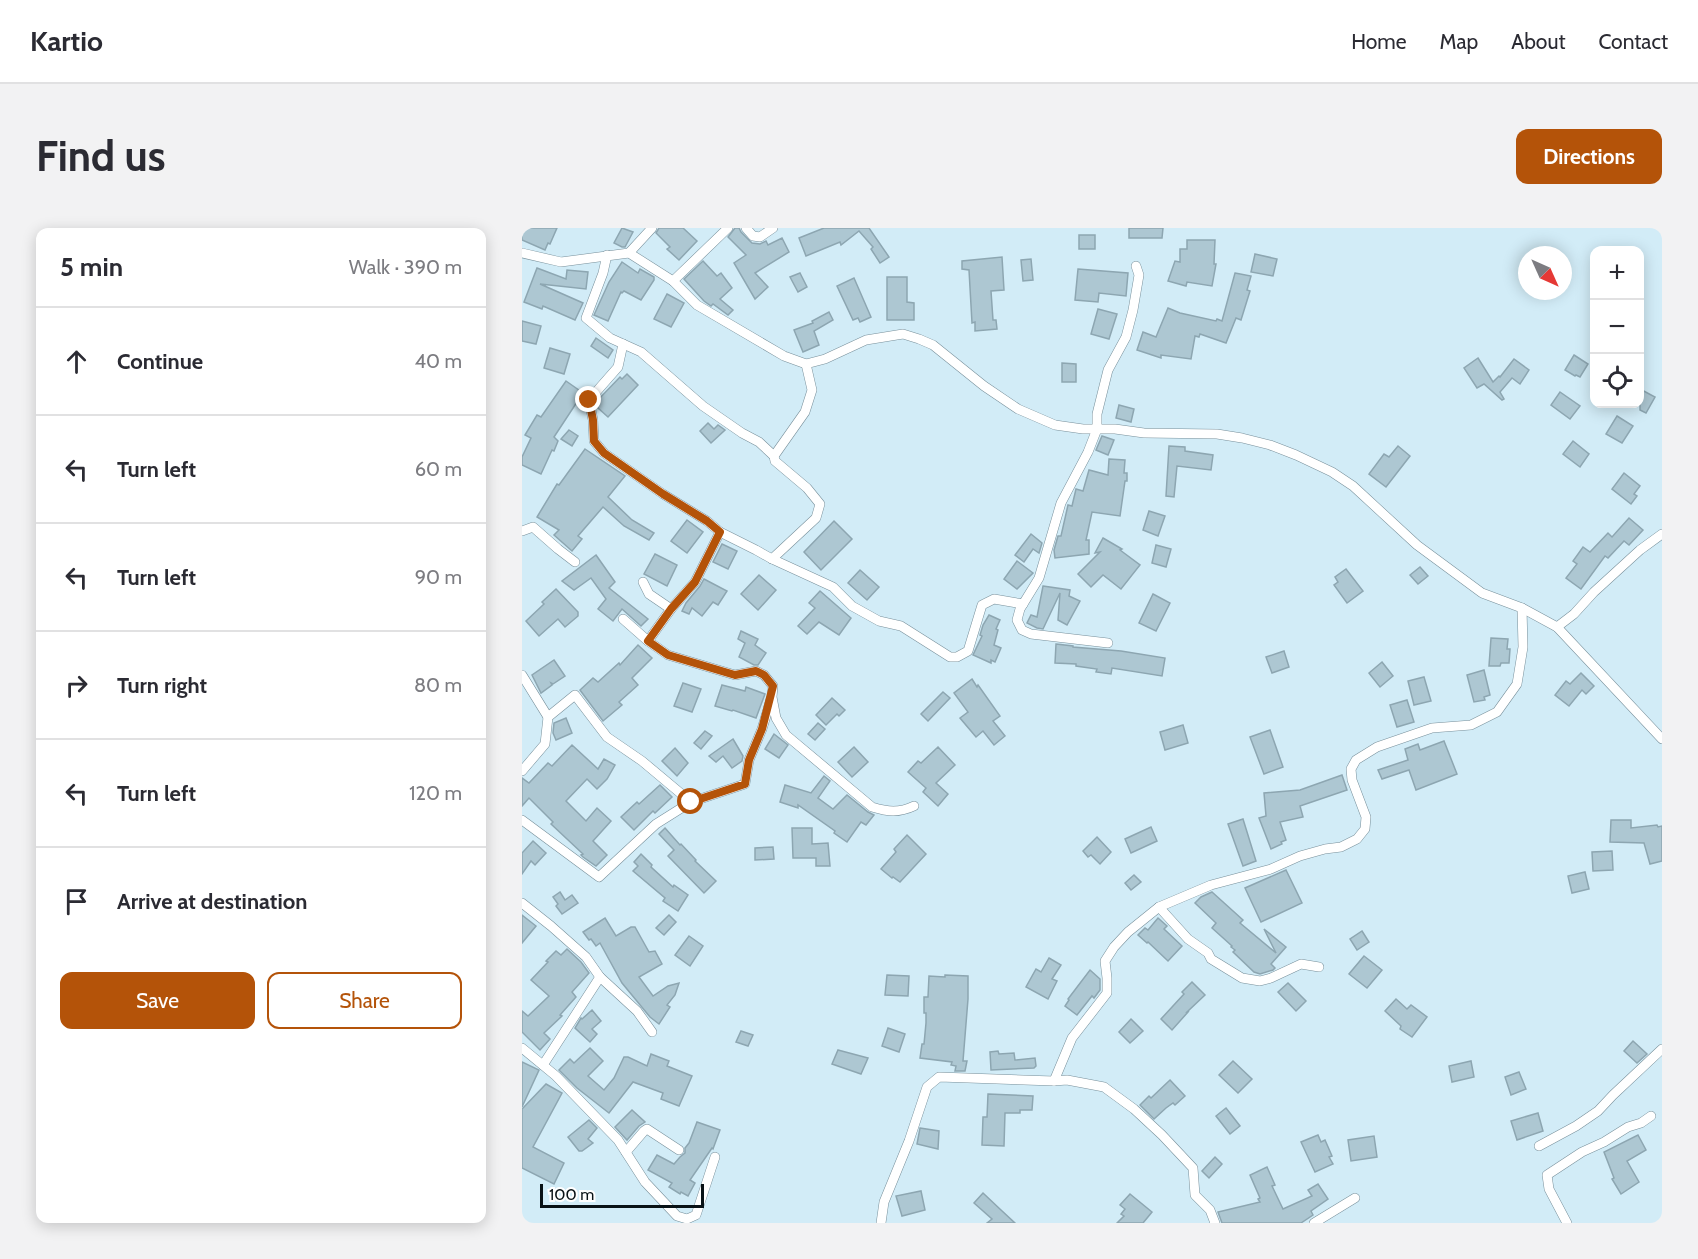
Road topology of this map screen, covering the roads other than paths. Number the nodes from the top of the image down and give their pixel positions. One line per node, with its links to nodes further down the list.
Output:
1 (652, 228): 6 (street)
2 (728, 228): 9 (street)
3 (746, 228): 4 (street)
4 (773, 228)
5 (522, 253): 7 (street)
6 (629, 253): 7 (street); 9 (street)
7 (608, 255): 10 (street)
8 (1136, 266): 12 (street)
9 (673, 281): 11 (street)
10 (622, 344): 13 (street); 15 (street)
11 (806, 364): 12 (street); 13 (street)
12 (1097, 429): 20 (street); 21 (street)
13 (774, 456): 17 (street)
14 (522, 531): 18 (street)
15 (720, 532): 17 (street); 22 (street)
16 (1662, 534): 24 (street)
17 (772, 560): 20 (street)
18 (575, 562)
19 (643, 582): 22 (street)
20 (1023, 604): 26 (street)
21 (1522, 608): 24 (street); 36 (street)
22 (671, 609): 25 (street)
23 (623, 619): 25 (street)
24 (1557, 627): 30 (street)
25 (648, 641): 28 (street)
26 (1108, 643)
27 (522, 675): 29 (street)
28 (772, 697): 32 (street); 33 (street)
29 (548, 717): 31 (street); 32 (street)
30 (1662, 739)
31 (522, 771)
32 (691, 802): 34 (street)
33 (914, 806)
34 (522, 820)
35 (522, 903): 38 (street)
36 (1159, 907): 37 (street); 43 (street)
37 (1319, 967)
38 (600, 977): 39 (street); 42 (street)
39 (652, 1032)
40 (522, 1048): 42 (street)
41 (1662, 1049): 45 (street)
42 (543, 1065): 47 (street)
43 (1054, 1081): 50 (street); 51 (street)
44 (1651, 1116): 53 (street)
45 (1539, 1146)
46 (678, 1150): 47 (street)
47 (626, 1152): 48 (street)
48 (715, 1157)
49 (1355, 1198): 52 (street)
50 (881, 1223)
51 (1215, 1223)
52 (1314, 1223)
53 (1567, 1223)

